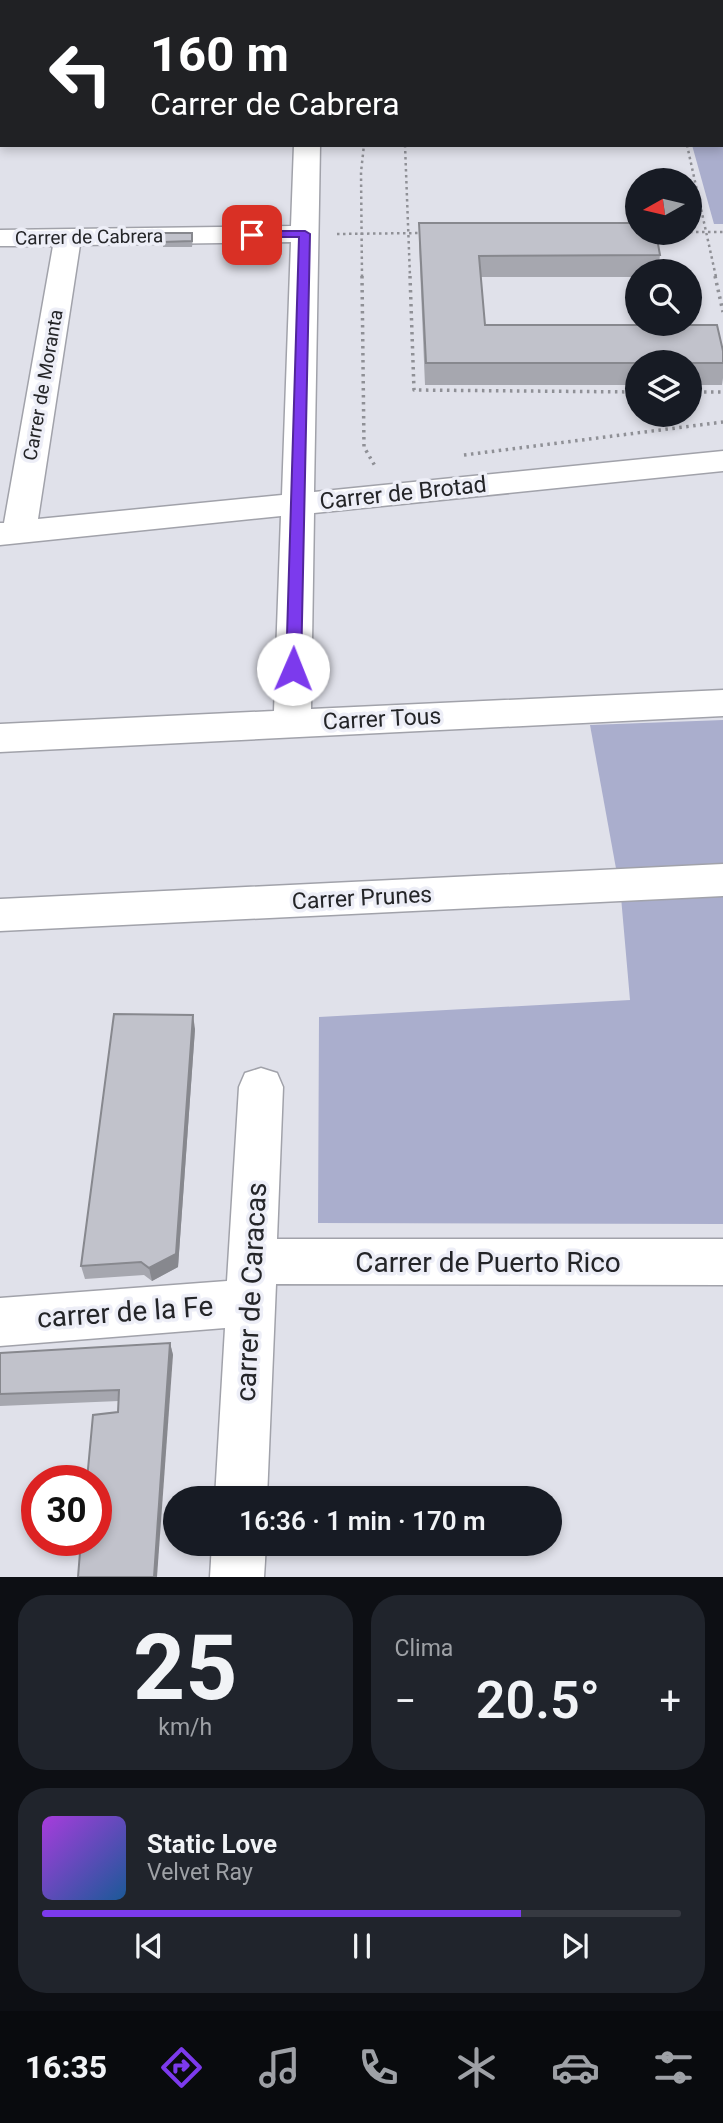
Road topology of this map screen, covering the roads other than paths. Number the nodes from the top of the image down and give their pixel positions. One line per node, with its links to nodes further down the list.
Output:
1 (307, 147): 2 (street)
2 (305, 234): 3 (street, Carrer de Cabrera); 6 (street)
3 (68, 237): 4 (street, Carrer de Cabrera); 7 (street, Carrer de Moranta)
4 (0, 238)
5 (723, 461): 6 (street, Carrer de Brotad)
6 (298, 503): 7 (street, Carrer de Brotad); 9 (street)
7 (9, 533)
8 (723, 703): 9 (street, Carrer Tous)
9 (292, 724): 10 (street, Carrer Tous)
10 (0, 738)
11 (723, 880): 12 (street, Carrer Prunes)
12 (0, 915)
13 (261, 1087): 15 (street, carrer de Caracas)
14 (723, 1262): 15 (street, Carrer de Puerto Rico)
15 (251, 1282): 16 (street, carrer de la Fe); 17 (street, carrer de Caracas)
16 (0, 1322)
17 (242, 1486)
18 (238, 1556): 19 (street)
19 (237, 1577)

